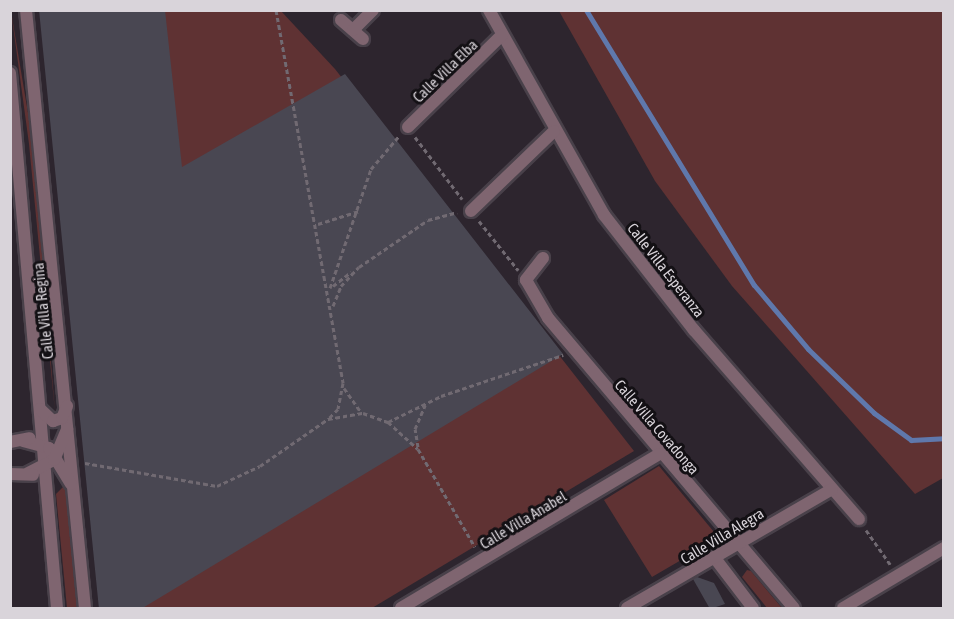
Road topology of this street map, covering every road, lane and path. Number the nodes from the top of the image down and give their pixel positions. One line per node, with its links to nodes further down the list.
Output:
1 (26, 10): 25 (street, Calle Villa Regina)
2 (276, 10): 14 (path)
3 (373, 10): 6 (street)
4 (489, 10): 7 (street, Calle Villa Esperanza)
5 (341, 20): 6 (street)
6 (353, 30): 8 (street)
7 (502, 35): 10 (street, Calle Villa Elba); 11 (street, Calle Villa Esperanza)
8 (363, 39)
9 (10, 73): 27 (street, Calle Villa Regina)
10 (408, 127): 12 (path)
11 (554, 131): 13 (street); 39 (street, Calle Villa Esperanza)
12 (359, 211): 14 (path); 16 (path)
13 (471, 211): 17 (path)
14 (318, 224): 20 (path)
15 (543, 258): 22 (street, Calle Villa Covadonga)
16 (342, 264): 18 (path); 20 (path)
17 (359, 267): 18 (path); 19 (path)
18 (342, 278): 19 (path); 20 (path)
19 (341, 286): 21 (path)
20 (329, 290): 21 (path)
21 (332, 309): 23 (path)
22 (573, 351): 24 (path); 33 (street, Calle Villa Covadonga)
23 (343, 383): 26 (path); 28 (path)
24 (428, 402): 29 (path); 32 (path)
25 (68, 411): 27 (street); 34 (street); 35 (street, Calle Villa Regina)
26 (363, 413): 28 (path); 29 (path)
27 (40, 414): 30 (street); 31 (street, Calle Villa Regina)
28 (325, 421): 35 (path)
29 (388, 422): 32 (path)
30 (16, 442): 31 (street)
31 (43, 445): 34 (street); 36 (street, Calle Villa Regina)
32 (418, 449): 46 (path)
33 (659, 454): 43 (street, Calle Villa Covadonga); 46 (street, Calle Villa Anabel)
34 (57, 456): 36 (street); 41 (street)
35 (73, 461): 41 (street, Calle Villa Regina)
36 (45, 467): 37 (street); 40 (street, Calle Villa Regina)
37 (28, 473): 38 (street); 40 (street)
38 (10, 474)
39 (832, 489): 42 (street, Calle Villa Esperanza); 43 (street, Calle Villa Alegra)
40 (48, 495): 41 (street); 48 (street, Calle Villa Regina)
41 (76, 499): 49 (street, Calle Villa Regina)
42 (859, 519): 47 (path)
43 (738, 542): 45 (street, Calle Villa Alegra); 53 (street, Calle Villa Covadonga)
44 (944, 548): 47 (street)
45 (714, 557): 51 (street, Calle Villa Alegra); 52 (street)
46 (485, 561): 50 (street, Calle Villa Anabel)
47 (898, 576): 54 (street)
48 (57, 609)
49 (85, 609)
50 (401, 609)
51 (627, 609)
52 (753, 609)
53 (794, 609)
54 (843, 609)

